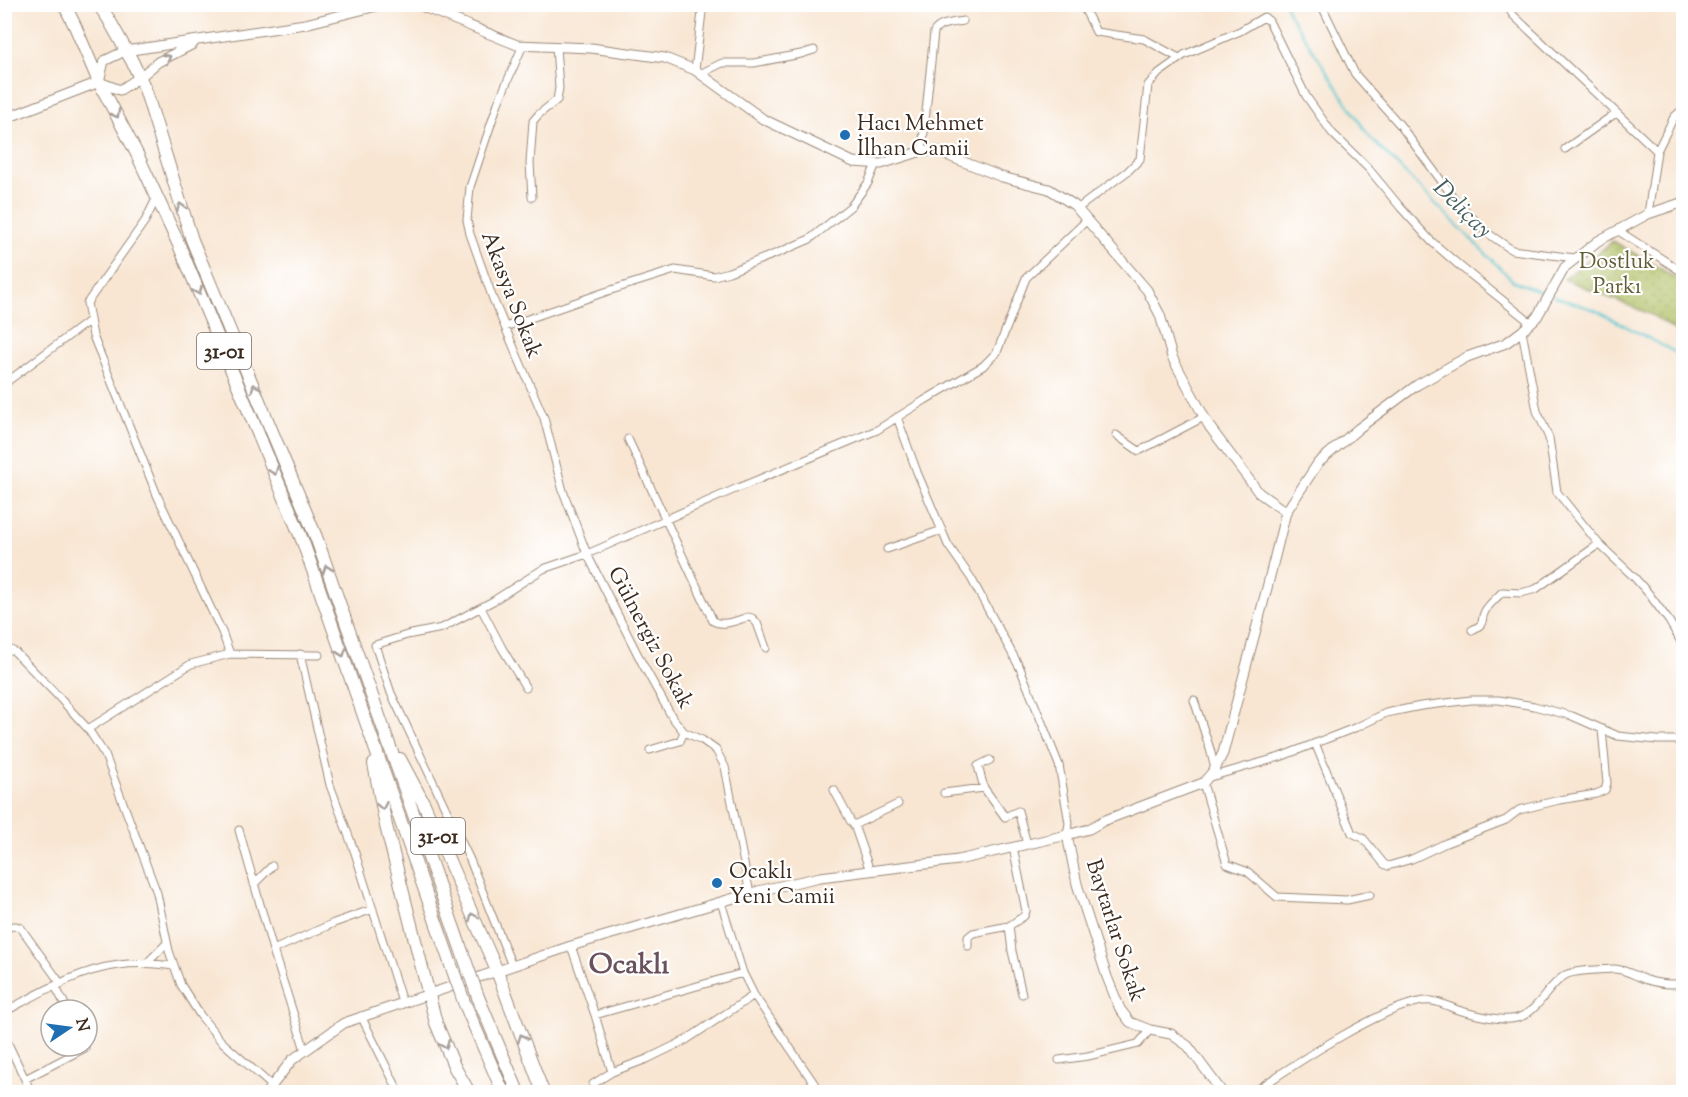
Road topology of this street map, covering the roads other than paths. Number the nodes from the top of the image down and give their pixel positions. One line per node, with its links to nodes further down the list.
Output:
1 (64, 4): 18 (highway, 31-01)
2 (98, 4): 14 (highway, 31-01)
3 (385, 4): 10 (street)
4 (416, 4): 11 (street)
5 (703, 4): 16 (street)
6 (1082, 4): 15 (street)
7 (1321, 4): 33 (street)
8 (1506, 4): 20 (street)
9 (963, 21): 23 (street)
10 (200, 41): 14 (street); 17 (street, one-way to 10)
11 (522, 45): 12 (street); 37 (street, Akasya Sokak)
12 (555, 47): 16 (street); 27 (street)
13 (814, 50): 16 (street)
14 (125, 51): 17 (highway, 31-01); 18 (street)
15 (1179, 58): 29 (street); 36 (street)
16 (698, 72): 25 (street)
17 (140, 77): 18 (street); 60 (highway, 31-01, one-way to 17)
18 (99, 82): 21 (street); 26 (highway, 31-01, one-way to 26)
19 (1683, 108): 24 (street)
20 (1616, 113): 22 (street); 24 (street)
21 (4, 119)
22 (1564, 149)
23 (922, 151): 25 (street); 29 (street)
24 (1657, 151): 30 (street)
25 (876, 164): 37 (street)
26 (157, 197): 35 (street); 61 (highway, 31-01, one-way to 61)
27 (532, 197)
28 (1683, 202): 30 (street)
29 (1077, 209): 31 (street)
30 (1648, 214): 32 (street)
31 (1087, 220): 40 (street); 41 (street)
32 (1617, 230): 33 (street); 34 (street)
33 (1575, 258): 36 (street)
34 (1683, 273)
35 (90, 320): 39 (street); 55 (street)
36 (1534, 320): 38 (street)
37 (505, 327): 49 (street, Akasya Sokak)
38 (1522, 331): 44 (street); 47 (street)
39 (4, 388)
40 (897, 417): 45 (street); 46 (street)
41 (1204, 417): 42 (street); 44 (street)
42 (1116, 435)
43 (628, 439): 45 (street)
44 (1286, 512): 69 (street)
45 (665, 520): 49 (street); 54 (street)
46 (942, 530): 48 (street); 77 (street)
47 (1599, 544): 51 (street); 53 (street)
48 (887, 549)
49 (587, 554): 50 (street); 64 (street, Gülnergiz Sokak)
50 (481, 608): 58 (street); 95 (street)
51 (1472, 630)
52 (4, 647): 62 (street)
53 (1683, 647)
54 (766, 648)
55 (230, 654): 56 (street); 62 (street)
56 (300, 654): 57 (street); 86 (street)
57 (319, 655)
58 (526, 688)
59 (1194, 700): 69 (street)
60 (374, 703): 96 (highway, 31-01, one-way to 60); 120 (highway, bridge)
61 (361, 707): 100 (highway, 31-01, one-way to 100); 119 (highway, bridge)
62 (88, 729): 89 (street)
63 (1602, 729): 65 (street); 66 (street); 66 (street)
64 (684, 732): 67 (street); 83 (street, Gülnergiz Sokak)
65 (1683, 740)
66 (1315, 743): 70 (street)
67 (650, 750)
68 (990, 760): 71 (street)
69 (1215, 769): 70 (street)
70 (1205, 780): 77 (street); 84 (street)
71 (984, 788): 73 (street); 78 (street)
72 (834, 790): 75 (street)
73 (944, 794)
74 (898, 804): 75 (street)
75 (854, 825): 81 (street)
76 (239, 830): 82 (street)
77 (1067, 835): 78 (street); 108 (street, Baytarlar Sokak)
78 (1027, 844): 79 (street)
79 (1013, 847): 81 (street); 87 (street)
80 (272, 866): 82 (street)
81 (870, 871): 83 (street)
82 (254, 884): 92 (street)
83 (750, 894): 85 (street)
84 (1370, 895)
85 (721, 902): 90 (street); 97 (street)
86 (373, 909): 92 (street); 104 (street)
87 (1009, 926): 91 (street); 101 (street)
88 (4, 927): 99 (street)
89 (167, 943): 93 (street); 94 (street)
90 (571, 946): 95 (street); 106 (street)
91 (968, 946)
92 (273, 950): 110 (street)
93 (147, 963): 94 (street); 99 (street)
94 (174, 966): 115 (street)
95 (512, 966): 96 (street)
96 (497, 971): 100 (street); 121 (highway, one-way to 96)
97 (742, 973): 102 (street); 106 (street)
98 (1683, 983): 125 (street)
99 (58, 985): 103 (street); 105 (street)
100 (429, 994): 104 (street); 118 (highway, one-way to 118)
101 (1022, 994)
102 (754, 995): 113 (street); 123 (street)
103 (63, 998)
104 (402, 1002): 107 (street)
105 (4, 1012)
106 (595, 1015): 113 (street)
107 (361, 1016): 110 (street); 117 (street)
108 (1150, 1030): 112 (street); 124 (street, Baytarlar Sokak)
109 (4, 1035): 114 (street)
110 (305, 1050): 115 (street)
111 (66, 1058): 114 (street)
112 (1059, 1060)
113 (612, 1072): 122 (street)
114 (25, 1079): 116 (street)
115 (269, 1089)
116 (31, 1092)
117 (399, 1092)
118 (470, 1092)
119 (503, 1092)
120 (518, 1092)
121 (543, 1092)
122 (592, 1092)
123 (819, 1092)
124 (1222, 1092)
125 (1254, 1092)

